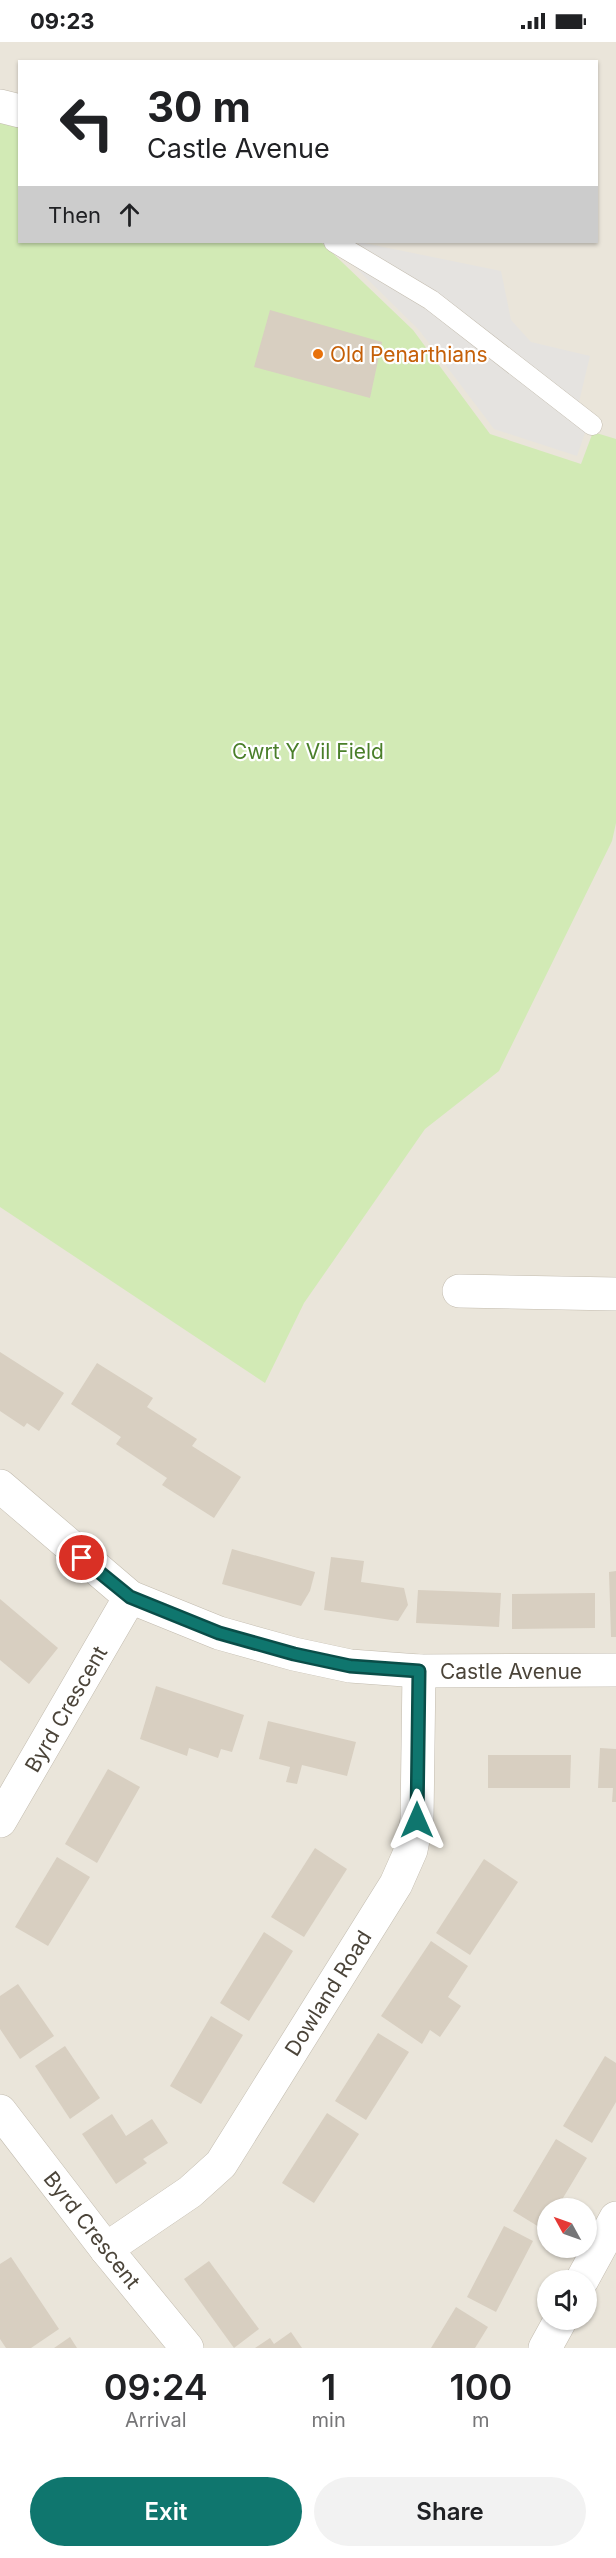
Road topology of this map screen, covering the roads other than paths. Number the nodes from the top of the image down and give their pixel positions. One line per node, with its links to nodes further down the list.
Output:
1 (0, 106): 2 (street)
2 (18, 110)
3 (336, 243): 4 (lane)
4 (592, 425)
5 (459, 1291): 6 (street)
6 (616, 1294)
7 (0, 1486): 8 (street, Castle Avenue)
8 (130, 1597): 10 (street, Castle Avenue); 11 (street, Byrd Crescent)
9 (616, 1670): 10 (street, Castle Avenue)
10 (419, 1671): 14 (street, Dowland Road)
11 (0, 1821)
12 (0, 2111): 14 (street, Byrd Crescent)
13 (616, 2218): 15 (street)
14 (106, 2249): 17 (street, Byrd Crescent)
15 (587, 2270)
16 (555, 2330): 18 (street)
17 (187, 2348)
18 (545, 2348)

